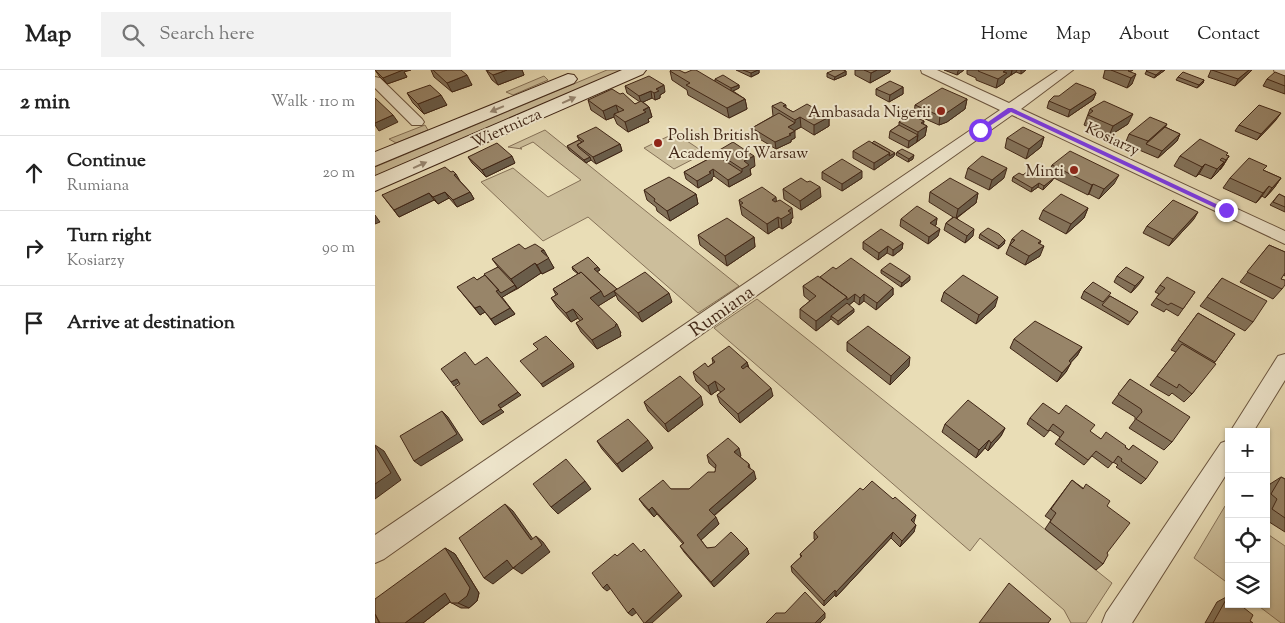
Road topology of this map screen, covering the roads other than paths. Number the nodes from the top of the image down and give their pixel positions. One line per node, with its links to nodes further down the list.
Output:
1 (589, 70): 10 (main road, Wiertnicza, one-way to 10)
2 (637, 70): 11 (main road, Wiertnicza, one-way to 2)
3 (927, 70): 8 (street, Kosiarzy)
4 (1067, 70): 8 (street, Rumiana)
5 (1281, 70): 6 (street)
6 (1285, 72)
7 (375, 81): 9 (street)
8 (1010, 109): 12 (street, Kosiarzy); 16 (street, Rumiana)
9 (417, 122)
10 (375, 160)
11 (375, 184)
12 (1285, 238)
13 (1285, 362): 14 (street)
14 (1244, 428)
15 (1225, 456): 17 (street)
16 (375, 550)
17 (1116, 623)

